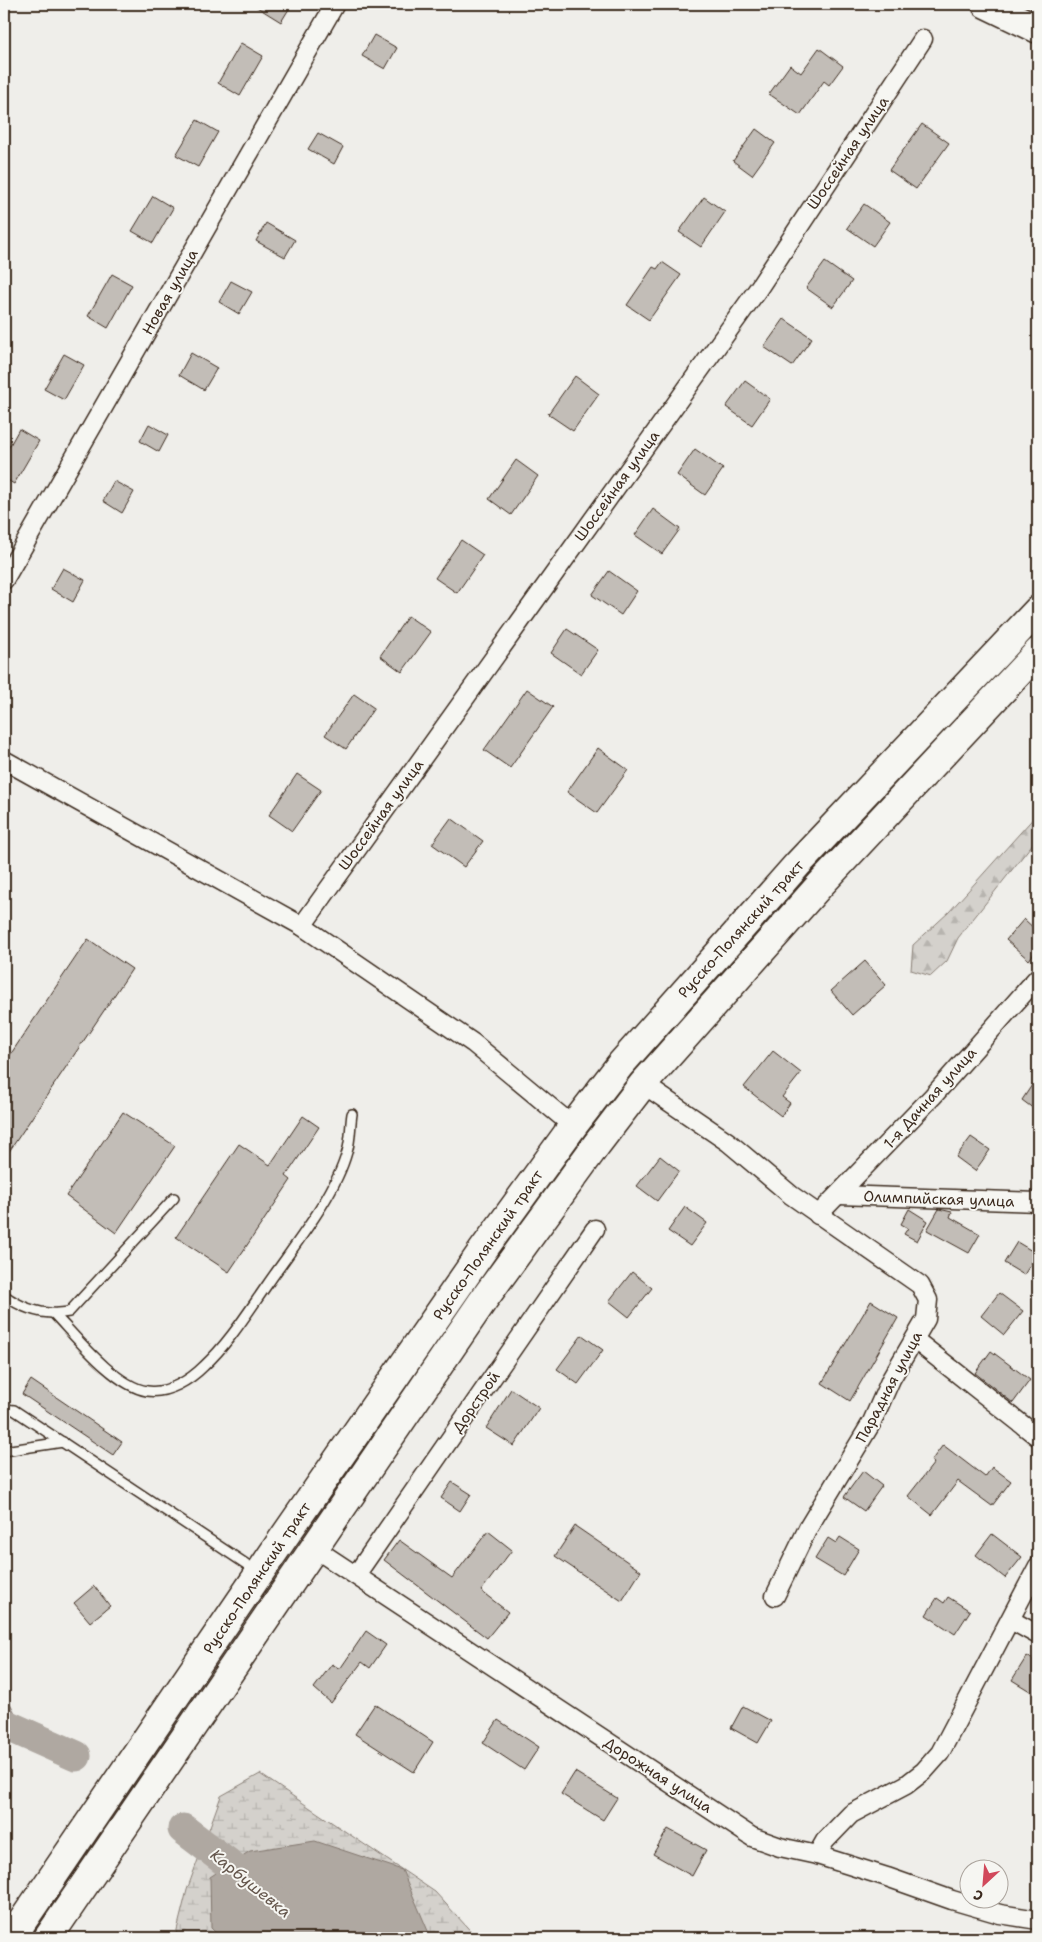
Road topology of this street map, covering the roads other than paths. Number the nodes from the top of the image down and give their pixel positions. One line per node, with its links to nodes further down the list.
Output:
1 (335, 4): 7 (street, Новая улица)
2 (978, 4): 6 (main road)
3 (986, 4): 4 (main road)
4 (1038, 29)
5 (923, 39): 11 (street, Шоссейная улица)
6 (1038, 39)
7 (4, 580)
8 (1038, 610): 15 (main road, Русско-Полянский тракт)
9 (1038, 652): 13 (main road, Русско-Полянский тракт)
10 (4, 760): 11 (street)
11 (302, 926): 15 (street)
12 (1038, 978): 16 (street, 1-я Дачная улица)
13 (644, 1084): 19 (street, Парадная улица); 29 (main road, Русско-Полянский тракт)
14 (352, 1114): 23 (lane)
15 (573, 1126): 31 (main road, Русско-Полянский тракт)
16 (839, 1195): 18 (street, Олимпийская улица); 19 (street, 1-я Дачная улица)
17 (174, 1198): 23 (lane)
18 (1038, 1202)
19 (818, 1215): 24 (street, Парадная улица)
20 (595, 1228): 32 (street, Дорстрой)
21 (7, 1298): 22 (lane); 23 (lane)
22 (4, 1308)
23 (54, 1314)
24 (915, 1340): 26 (street); 33 (street, Парадная улица)
25 (4, 1409): 27 (lane)
26 (1038, 1437)
27 (63, 1442): 28 (lane); 31 (lane)
28 (4, 1451)
29 (314, 1548): 32 (street, Дорожная улица); 39 (main road, Русско-Полянский тракт)
30 (1038, 1566): 34 (street)
31 (260, 1574): 38 (main road, Русско-Полянский тракт)
32 (356, 1575): 36 (street, Дорожная улица)
33 (776, 1596)
34 (1011, 1620): 35 (street); 36 (street)
35 (1038, 1635)
36 (817, 1855): 37 (street, Дорожная улица)
37 (1038, 1920)
38 (11, 1938)
39 (48, 1938)

